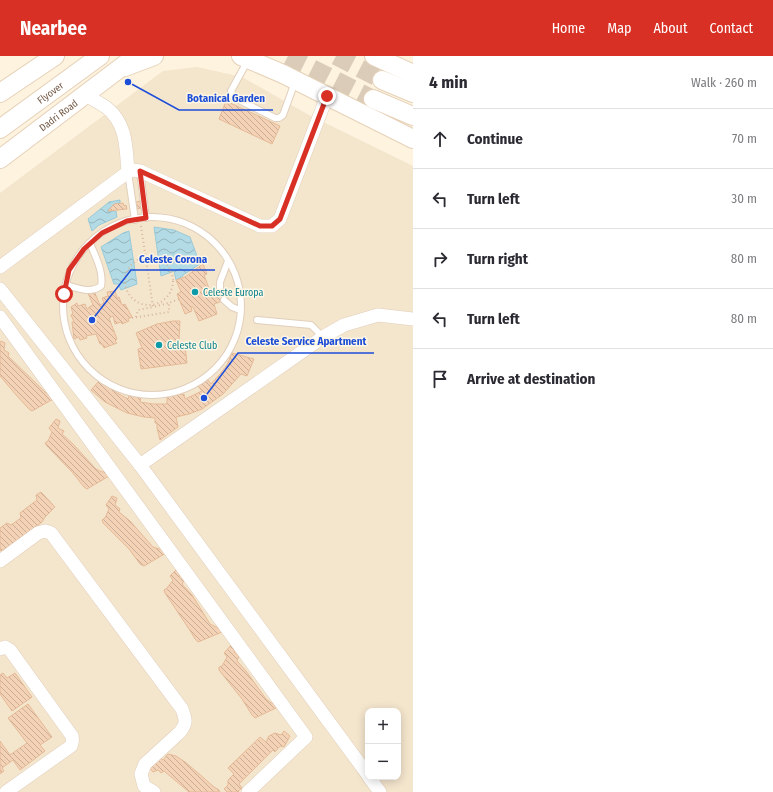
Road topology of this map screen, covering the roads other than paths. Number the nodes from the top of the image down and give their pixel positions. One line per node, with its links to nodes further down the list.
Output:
1 (55, 56): 11 (main road)
2 (100, 56): 17 (main road, Flyover)
3 (136, 56): 7 (main road, Dadri Road)
4 (154, 56): 7 (main road)
5 (374, 56): 8 (main road)
6 (244, 57): 9 (main road); 9 (lane)
7 (116, 71): 13 (main road, Dadri Road)
8 (413, 74)
9 (295, 80): 14 (main road)
10 (382, 80): 12 (main road)
11 (0, 93)
12 (413, 93)
13 (85, 95): 19 (main road, Dadri Road); 20 (street)
14 (327, 96): 18 (main road); 20 (street)
15 (373, 99): 16 (main road)
16 (413, 116)
17 (0, 129)
18 (413, 139)
19 (0, 159)
20 (134, 171): 21 (lane); 21 (lane); 24 (street)
21 (140, 219): 22 (lane); 23 (lane)
22 (90, 243): 25 (lane); 25 (lane)
23 (228, 261): 27 (lane); 29 (lane)
24 (0, 267)
25 (66, 285): 29 (lane)
26 (0, 289): 34 (street)
27 (220, 291)
28 (224, 300): 29 (lane)
29 (240, 310)
30 (0, 317): 41 (street)
31 (413, 319): 33 (street)
32 (257, 320): 33 (lane)
33 (323, 337): 34 (street)
34 (140, 465): 37 (street)
35 (0, 561): 40 (street)
36 (0, 650): 39 (street)
37 (365, 771)
38 (372, 780): 42 (street)
39 (6, 792)
40 (154, 792)
41 (248, 792)
42 (380, 792)

